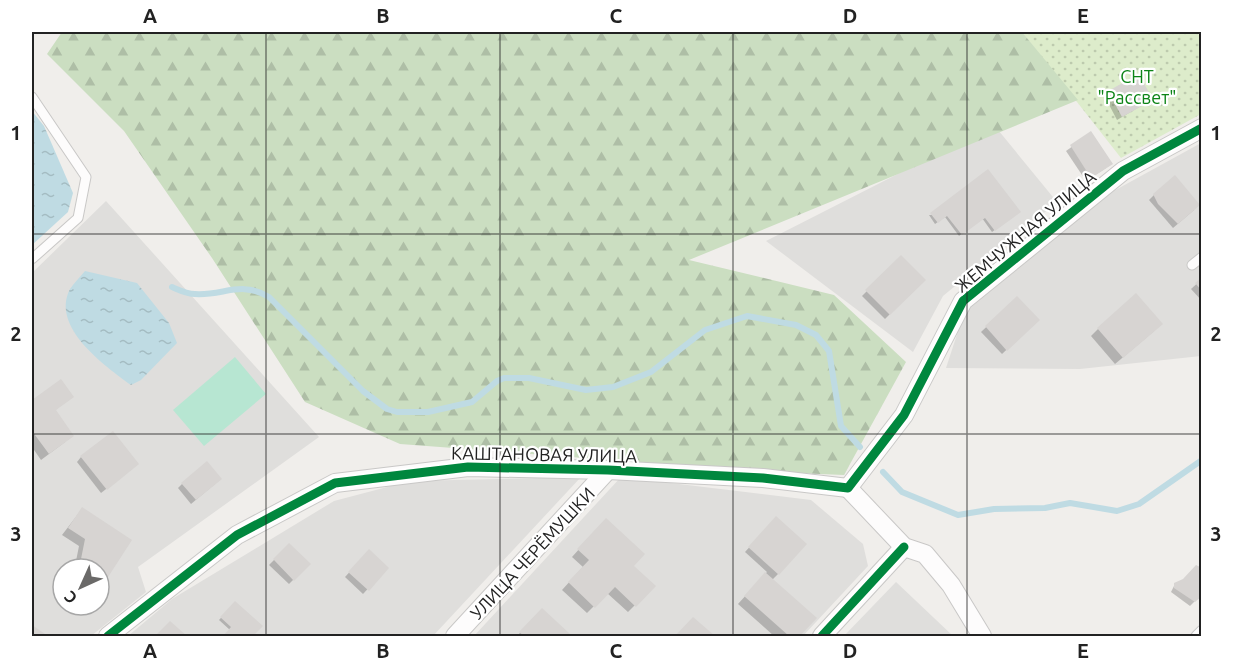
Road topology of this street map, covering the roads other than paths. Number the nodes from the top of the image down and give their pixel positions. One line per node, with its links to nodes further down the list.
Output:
1 (32, 97): 4 (lane)
2 (1202, 128): 7 (street, ЖЕМЧУЖНАЯ УЛИЦА)
3 (1202, 257): 5 (lane)
4 (32, 259)
5 (1192, 265)
6 (608, 470): 7 (street, КАШТАНОВАЯ УЛИЦА); 10 (street, КАШТАНОВАЯ УЛИЦА); 11 (street, УЛИЦА ЧЕРЁМУШКИ)
7 (848, 488): 8 (street)
8 (904, 548): 12 (street); 13 (street)
9 (1202, 630): 14 (lane)
10 (108, 636)
11 (455, 636)
12 (822, 636)
13 (982, 636)
14 (1196, 636)

